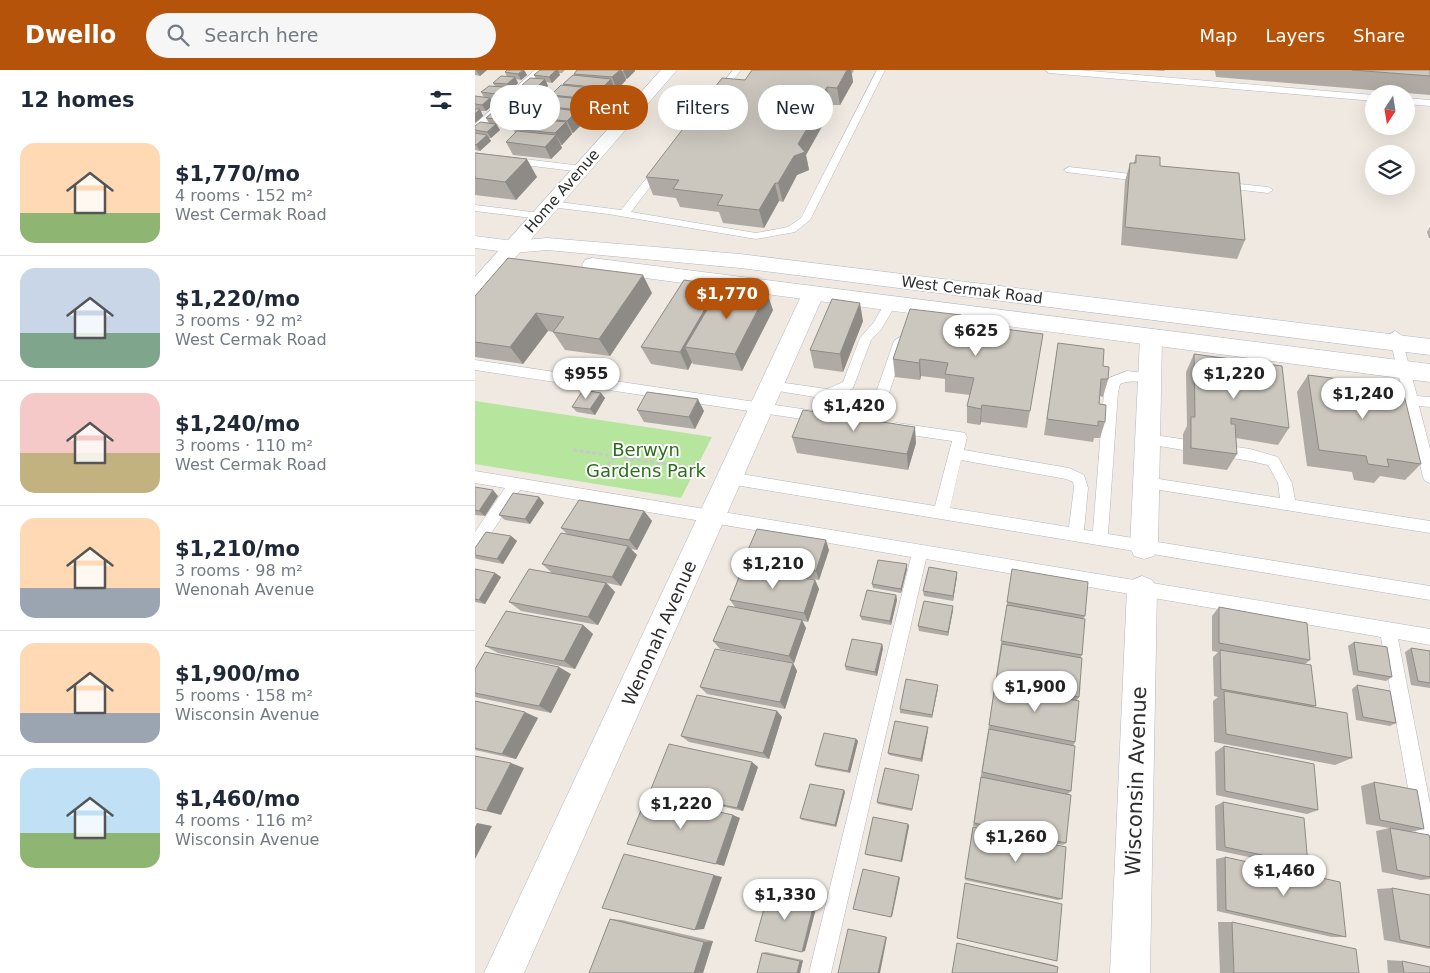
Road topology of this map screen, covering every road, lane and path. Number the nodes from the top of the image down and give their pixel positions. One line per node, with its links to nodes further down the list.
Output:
1 (540, 70): 10 (lane)
2 (669, 70): 13 (main road, Home Avenue)
3 (737, 70): 6 (lane)
4 (881, 70): 20 (lane)
5 (1049, 70): 7 (lane)
6 (725, 85)
7 (1365, 97)
8 (1415, 102): 9 (lane)
9 (1430, 103)
10 (475, 128)
11 (475, 156): 13 (lane)
12 (666, 160): 20 (lane)
13 (582, 169): 19 (main road, Home Avenue)
14 (1069, 170): 15 (lane)
15 (1131, 177)
16 (1212, 184): 17 (lane)
17 (1268, 190)
18 (475, 208): 19 (lane)
19 (545, 210): 20 (lane); 22 (main road, Home Avenue)
20 (624, 213)
21 (475, 242): 22 (main road, West Cermak Road)
22 (513, 247): 23 (main road, Home Avenue); 24 (main road, West Cermak Road); 28 (main road, West Cermak Road)
23 (475, 290)
24 (813, 294): 25 (main road, West Cermak Road); 34 (main road, Wenonah Avenue)
25 (890, 304): 27 (main road, West Cermak Road); 34 (lane)
26 (903, 333): 40 (lane)
27 (1151, 338): 31 (main road, West Cermak Road); 33 (main road)
28 (1396, 339): 29 (main road, West Cermak Road); 31 (lane)
29 (1430, 347)
30 (475, 365): 34 (lane)
31 (1404, 370): 32 (main road, West Cermak Road); 35 (lane)
32 (1430, 373)
33 (1149, 377): 38 (main road); 52 (lane)
34 (766, 397): 37 (lane); 44 (main road, Wenonah Avenue)
35 (1411, 400): 36 (lane); 43 (lane)
36 (1430, 402)
37 (833, 418)
38 (1147, 439): 45 (main road); 47 (lane)
39 (573, 450): 41 (path)
40 (956, 454): 48 (lane); 51 (lane)
41 (701, 469)
42 (475, 477): 46 (lane)
43 (1430, 477)
44 (729, 478): 48 (lane); 49 (main road, Wenonah Avenue)
45 (1146, 483): 47 (lane); 54 (main road)
46 (517, 484): 49 (lane); 53 (lane)
47 (1288, 505): 50 (lane)
48 (941, 513): 51 (lane)
49 (712, 517): 55 (lane); 61 (main road, Wenonah Avenue)
50 (1430, 527)
51 (1075, 536): 52 (lane)
52 (1100, 540): 54 (lane)
53 (475, 546)
54 (1144, 547): 57 (lane)
55 (920, 552): 56 (lane); 62 (lane)
56 (1142, 589): 58 (lane); 63 (main road, Wisconsin Avenue)
57 (1430, 593)
58 (1388, 630): 59 (lane); 60 (lane)
59 (1430, 637)
60 (1430, 855)
61 (504, 973)
62 (820, 973)
63 (1130, 973)

